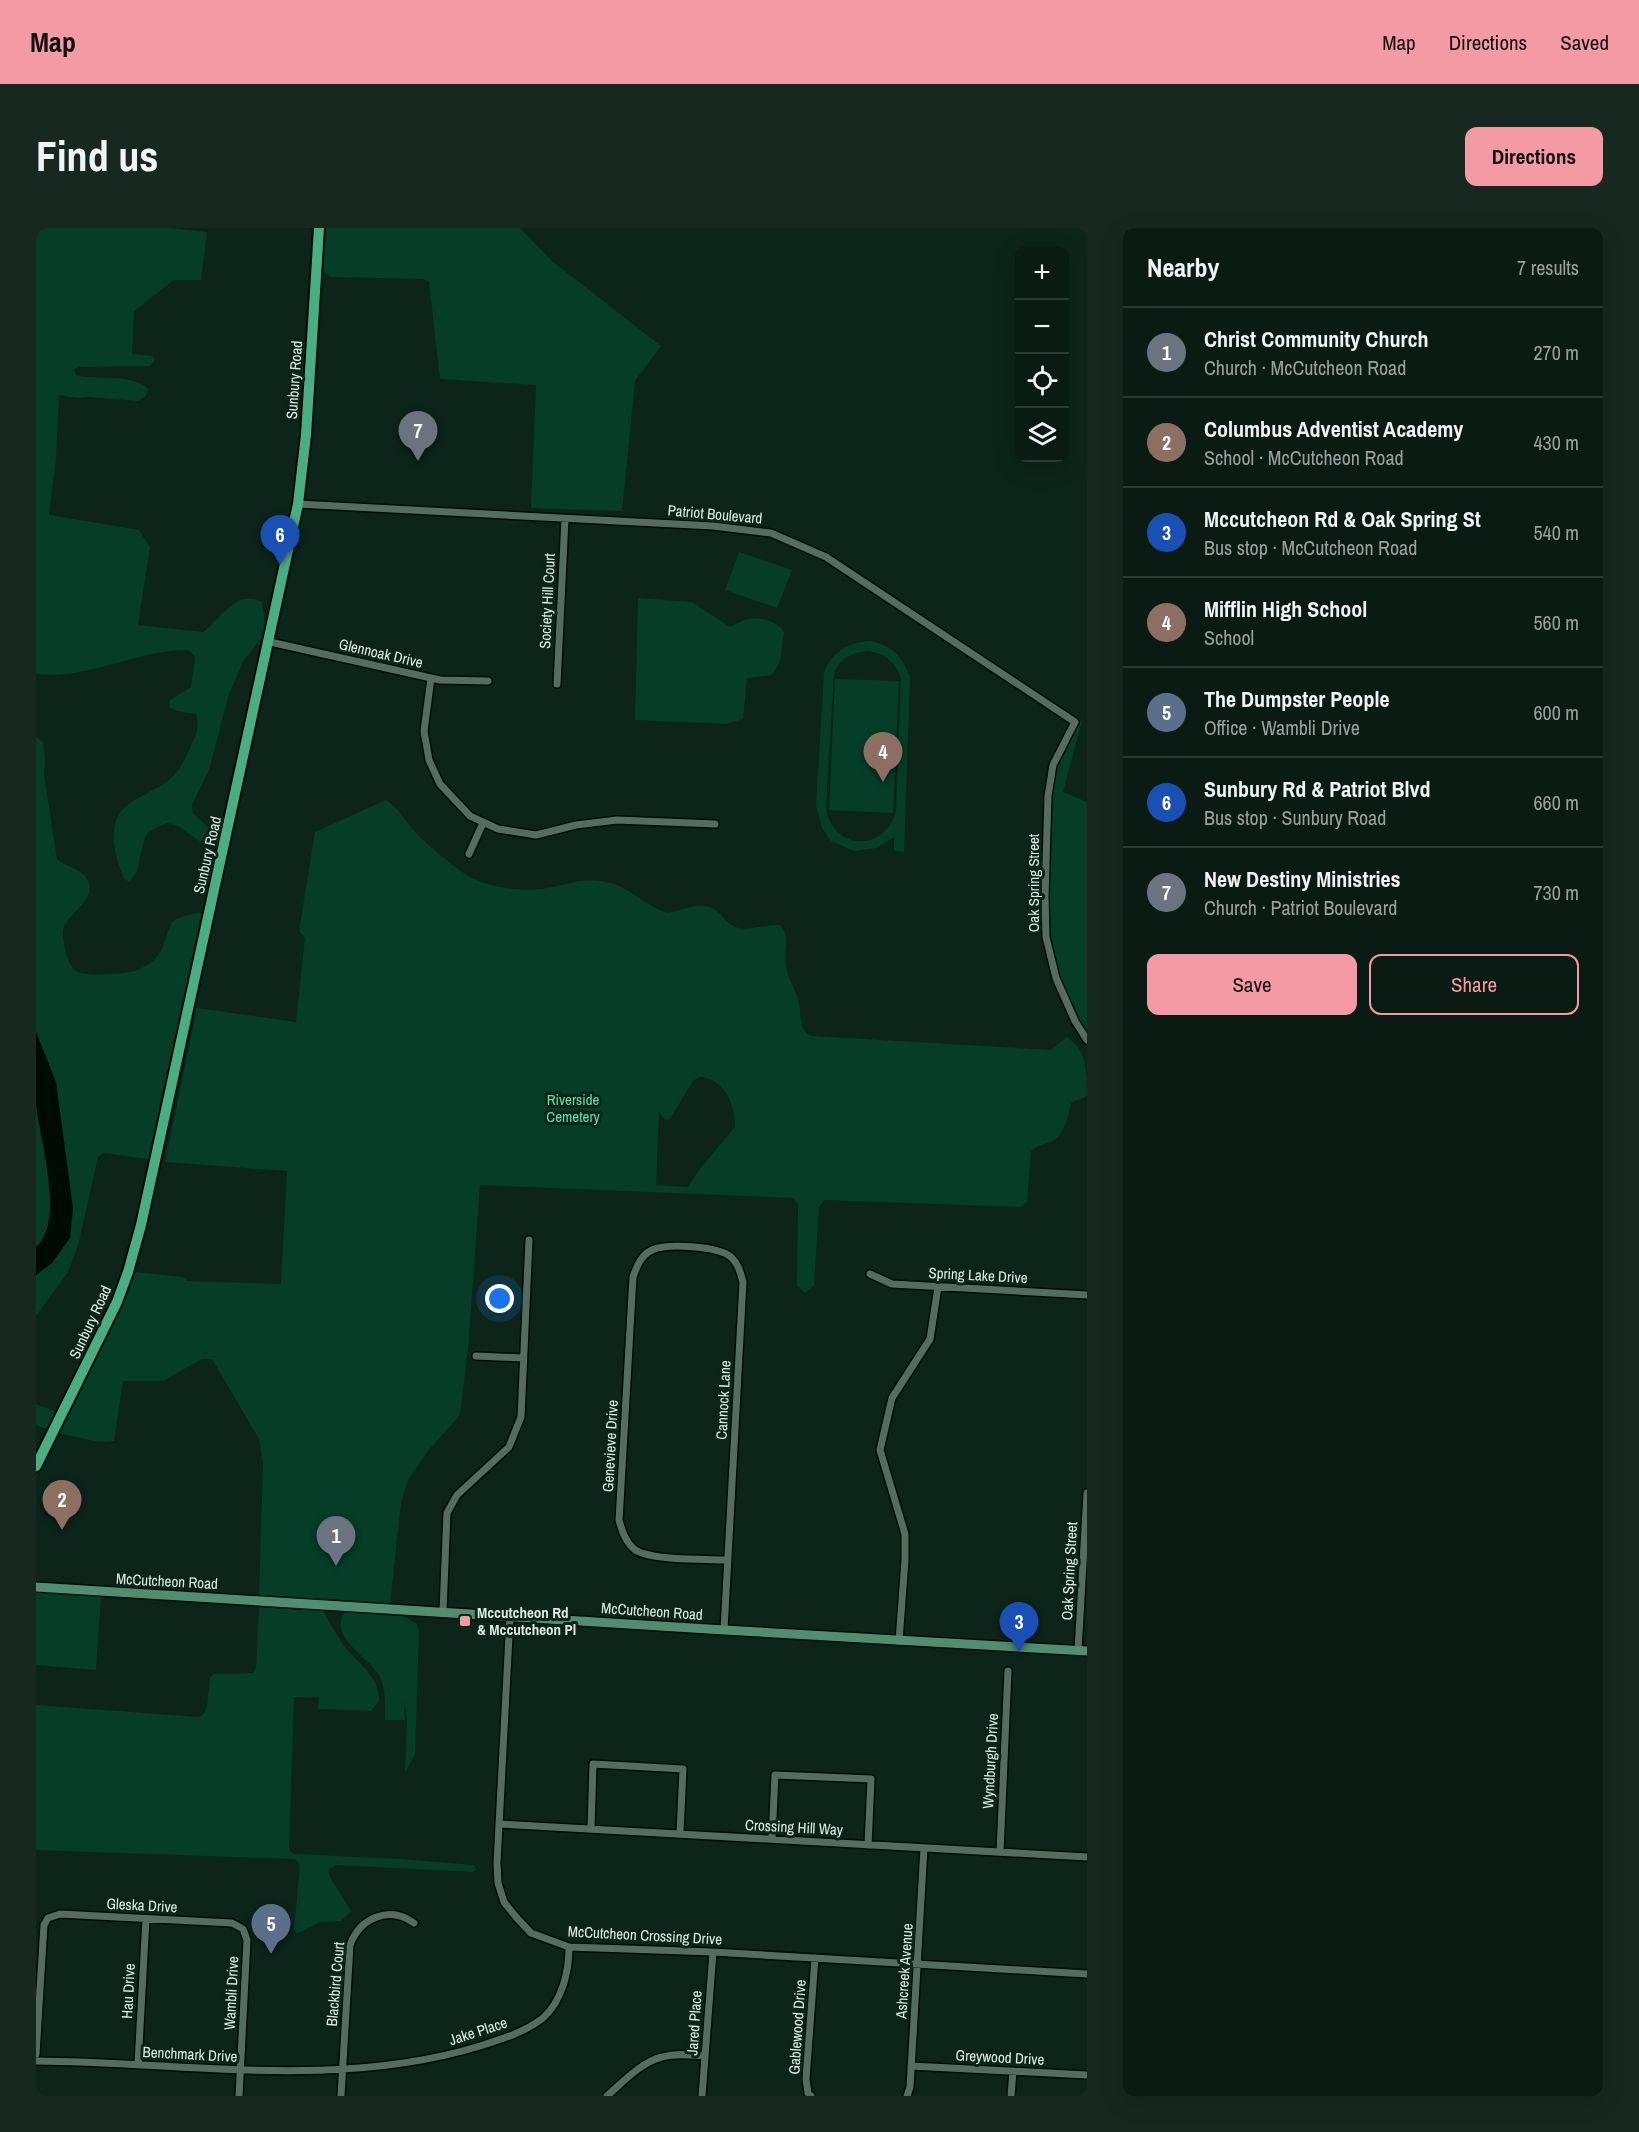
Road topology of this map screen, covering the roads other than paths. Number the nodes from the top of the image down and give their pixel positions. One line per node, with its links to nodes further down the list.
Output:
1 (319, 228): 2 (main road, Sunbury Road)
2 (298, 504): 3 (street, Patriot Boulevard); 4 (main road, Sunbury Road)
3 (565, 519): 7 (street, Society Hill Court); 8 (street, Patriot Boulevard)
4 (270, 642): 5 (street, Glennoak Drive); 20 (main road, Sunbury Road)
5 (430, 678): 6 (street, Glennoak Drive); 9 (street)
6 (488, 681)
7 (556, 684)
8 (1075, 722): 12 (street, Oak Spring Street)
9 (483, 822): 10 (street); 11 (street)
10 (715, 824)
11 (470, 854)
12 (1087, 1040)
13 (529, 1240): 19 (street)
14 (651, 1251): 22 (street, Cannock Lane); 22 (street, Genevieve Drive)
15 (870, 1274): 16 (street, Spring Lake Drive)
16 (938, 1287): 17 (street, Spring Lake Drive); 27 (street)
17 (1087, 1294)
18 (476, 1356): 19 (street)
19 (523, 1358): 24 (street)
20 (36, 1466)
21 (1087, 1493): 28 (street, Oak Spring Street)
22 (728, 1560): 26 (street, Cannock Lane)
23 (36, 1587): 24 (main road, McCutcheon Road)
24 (443, 1611): 25 (main road, McCutcheon Road)
25 (510, 1617): 26 (main road, McCutcheon Road); 30 (street, McCutcheon Crossing Drive)
26 (724, 1630): 27 (main road, McCutcheon Road)
27 (899, 1641): 28 (main road, McCutcheon Road)
28 (1082, 1651)
29 (1008, 1671): 36 (street, Wyndburgh Drive)
30 (499, 1824): 31 (street, Crossing Hill Way); 41 (street, McCutcheon Crossing Drive)
31 (591, 1828): 32 (street, Crossing Hill Way); 32 (street)
32 (680, 1833): 33 (street, Crossing Hill Way)
33 (772, 1839): 34 (street, Crossing Hill Way); 34 (street)
34 (868, 1845): 35 (street, Crossing Hill Way)
35 (924, 1848): 36 (street, Crossing Hill Way); 44 (street, Ashcreek Avenue)
36 (1000, 1852): 37 (street, Crossing Hill Way)
37 (1087, 1857)
38 (146, 1919): 40 (street, Gleska Drive); 46 (street, Gleska Drive); 49 (street, Hau Drive)
39 (414, 1923): 51 (street, Blackbird Court)
40 (243, 1929): 52 (street, Wambli Drive)
41 (569, 1947): 42 (street, McCutcheon Crossing Drive); 51 (street, Jake Place)
42 (713, 1952): 43 (street, McCutcheon Crossing Drive); 47 (street, Jared Place)
43 (814, 1958): 44 (street, McCutcheon Crossing Drive); 59 (street, Gablewood Drive)
44 (918, 1964): 45 (street, McCutcheon Crossing Drive); 50 (street, Ashcreek Avenue)
45 (1087, 1974)
46 (36, 2054)
47 (705, 2056): 57 (street); 58 (street, Jared Place)
48 (36, 2061): 49 (street, Benchmark Drive)
49 (138, 2064): 52 (street, Benchmark Drive)
50 (911, 2066): 53 (street, Greywood Drive); 60 (street, Ashcreek Avenue)
51 (342, 2069): 52 (street, Benchmark Drive); 56 (street, Blackbird Court)
52 (240, 2070): 55 (street, Wambli Drive)
53 (1013, 2071): 54 (street, Greywood Drive); 61 (street)
54 (1087, 2075)
55 (239, 2096)
56 (341, 2096)
57 (606, 2096)
58 (702, 2096)
59 (811, 2096)
60 (907, 2096)
61 (1011, 2096)

